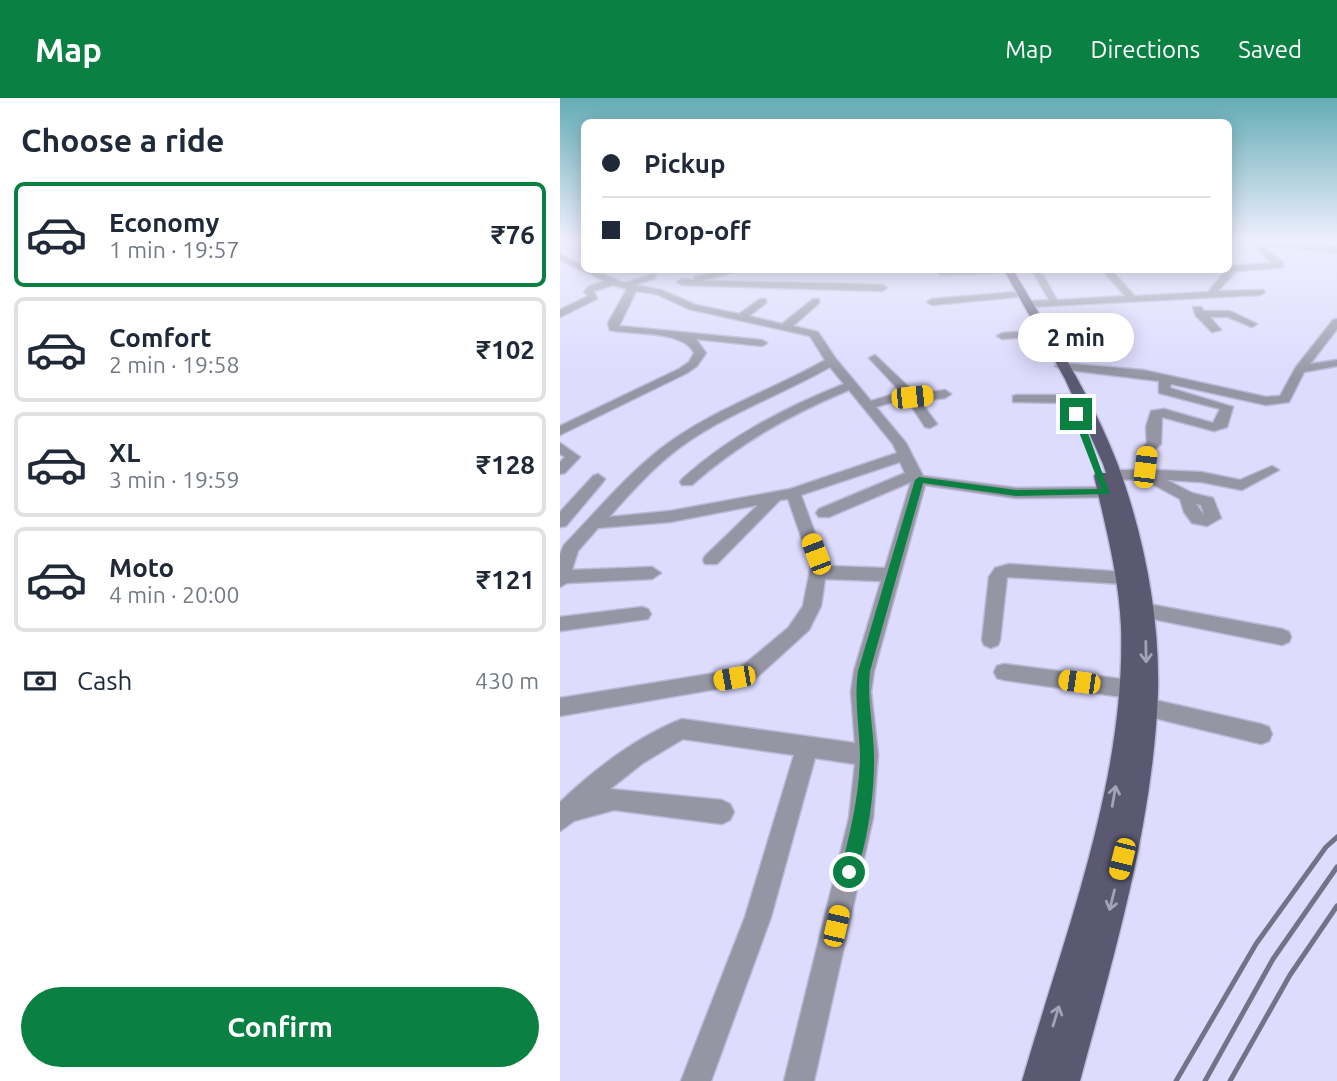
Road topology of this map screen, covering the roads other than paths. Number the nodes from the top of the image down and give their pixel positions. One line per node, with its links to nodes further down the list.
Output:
1 (623, 286): 32 (street)
2 (616, 287): 25 (street)
3 (628, 287): 12 (street)
4 (670, 287): 12 (street)
5 (861, 287): 11 (street)
6 (1008, 287): 22 (main road)
7 (1013, 287): 22 (main road)
8 (1046, 287): 17 (street)
9 (1122, 287): 18 (street)
10 (1217, 287): 15 (street)
11 (882, 288)
12 (658, 292): 23 (street)
13 (1260, 292): 15 (street)
14 (710, 295): 23 (street)
15 (1210, 295): 16 (street)
16 (1181, 296): 18 (street); 26 (street)
17 (1053, 298)
18 (1132, 298): 22 (street)
19 (763, 301): 27 (street)
20 (816, 301): 30 (street)
21 (932, 302): 22 (street)
22 (1016, 302): 24 (street); 33 (main road); 40 (main road)
23 (693, 307): 27 (street)
24 (965, 310)
25 (560, 314)
26 (1200, 314): 29 (street); 31 (street)
27 (747, 320): 30 (street); 35 (street)
28 (1337, 322): 41 (street)
29 (1252, 324)
30 (785, 327): 38 (street)
31 (1216, 330)
32 (668, 333): 35 (street); 50 (street)
33 (1035, 334): 34 (street); 47 (main road)
34 (1002, 336)
35 (749, 343): 36 (street)
36 (762, 343)
37 (875, 358): 45 (street)
38 (831, 361): 43 (street); 64 (street)
39 (1337, 363): 41 (street)
40 (1061, 366): 42 (street); 59 (main road)
41 (1300, 369): 42 (street)
42 (1166, 379): 55 (street)
43 (851, 385): 48 (street); 58 (street)
44 (945, 394): 45 (street)
45 (911, 395): 48 (street); 49 (street)
46 (1017, 399): 47 (street)
47 (1069, 399): 59 (main road)
48 (868, 405): 52 (street)
49 (930, 424)
50 (560, 430)
51 (560, 447): 53 (street)
52 (906, 455): 56 (street); 60 (street)
53 (560, 470)
54 (1272, 470): 55 (street)
55 (1146, 474): 59 (street); 61 (street)
56 (917, 478): 59 (street); 62 (street); 68 (street)
57 (598, 479): 63 (street)
58 (687, 482)
59 (1113, 486): 69 (main road); 71 (main road)
60 (784, 495): 64 (street); 65 (street); 66 (street)
61 (1186, 497)
62 (824, 513)
63 (560, 522)
64 (595, 523): 70 (street)
65 (711, 560)
66 (819, 572): 68 (street); 78 (street)
67 (652, 573): 70 (street)
68 (893, 575): 82 (street)
69 (1124, 578): 75 (street); 77 (main road)
70 (561, 579)
71 (1143, 610): 74 (street); 79 (main road, one-way to 79)
72 (642, 614): 73 (street)
73 (560, 624)
74 (1282, 637)
75 (991, 640)
76 (1004, 672): 77 (street)
77 (1129, 689): 87 (main road, one-way to 77)
78 (560, 707)
79 (1146, 707): 80 (street); 88 (main road, one-way to 88)
80 (1261, 734)
81 (808, 746): 82 (street); 84 (street); 85 (street)
82 (867, 755): 86 (street)
83 (722, 812): 84 (street)
84 (563, 816)
85 (696, 1081)
86 (799, 1081)
87 (1037, 1081)
88 (1065, 1081)

